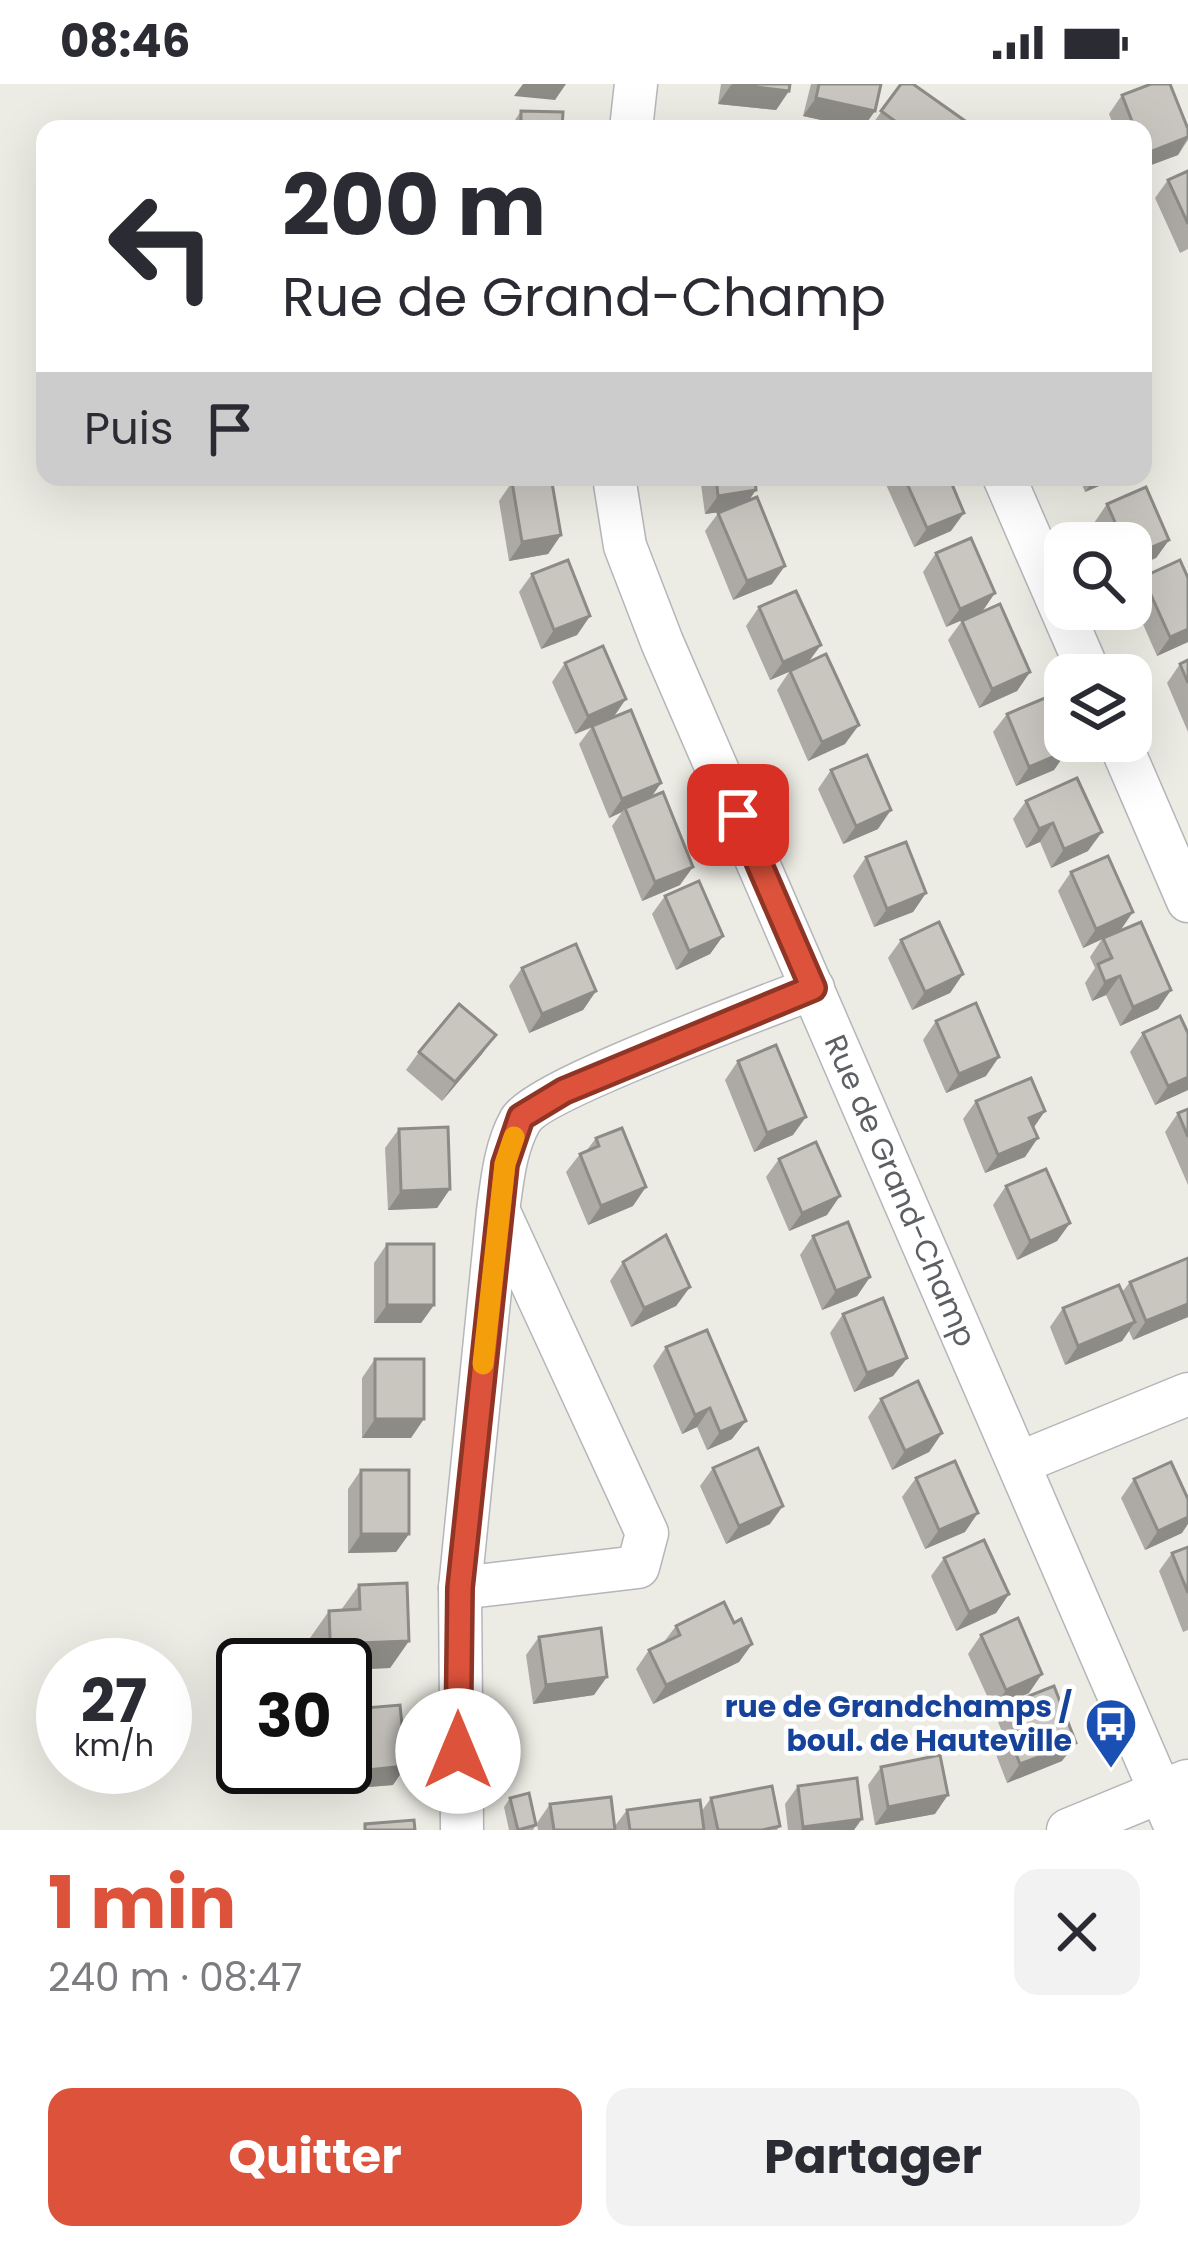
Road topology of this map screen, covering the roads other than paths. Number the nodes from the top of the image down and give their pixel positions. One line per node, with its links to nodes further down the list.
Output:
1 (636, 84): 2 (street)
2 (632, 120)
3 (615, 486): 8 (street, Rue de Grand-Champ)
4 (1008, 486): 5 (street)
5 (1081, 654)
6 (1128, 762): 7 (street)
7 (1188, 901)
8 (813, 988): 9 (street); 11 (street, Rue de Grand-Champ)
9 (498, 1211): 12 (street); 12 (street)
10 (1188, 1394): 11 (street)
11 (1019, 1463): 13 (street, Rue de Grand-Champ)
12 (460, 1588): 14 (street)
13 (1180, 1812): 15 (street)
14 (462, 1830)
15 (1068, 1830)

